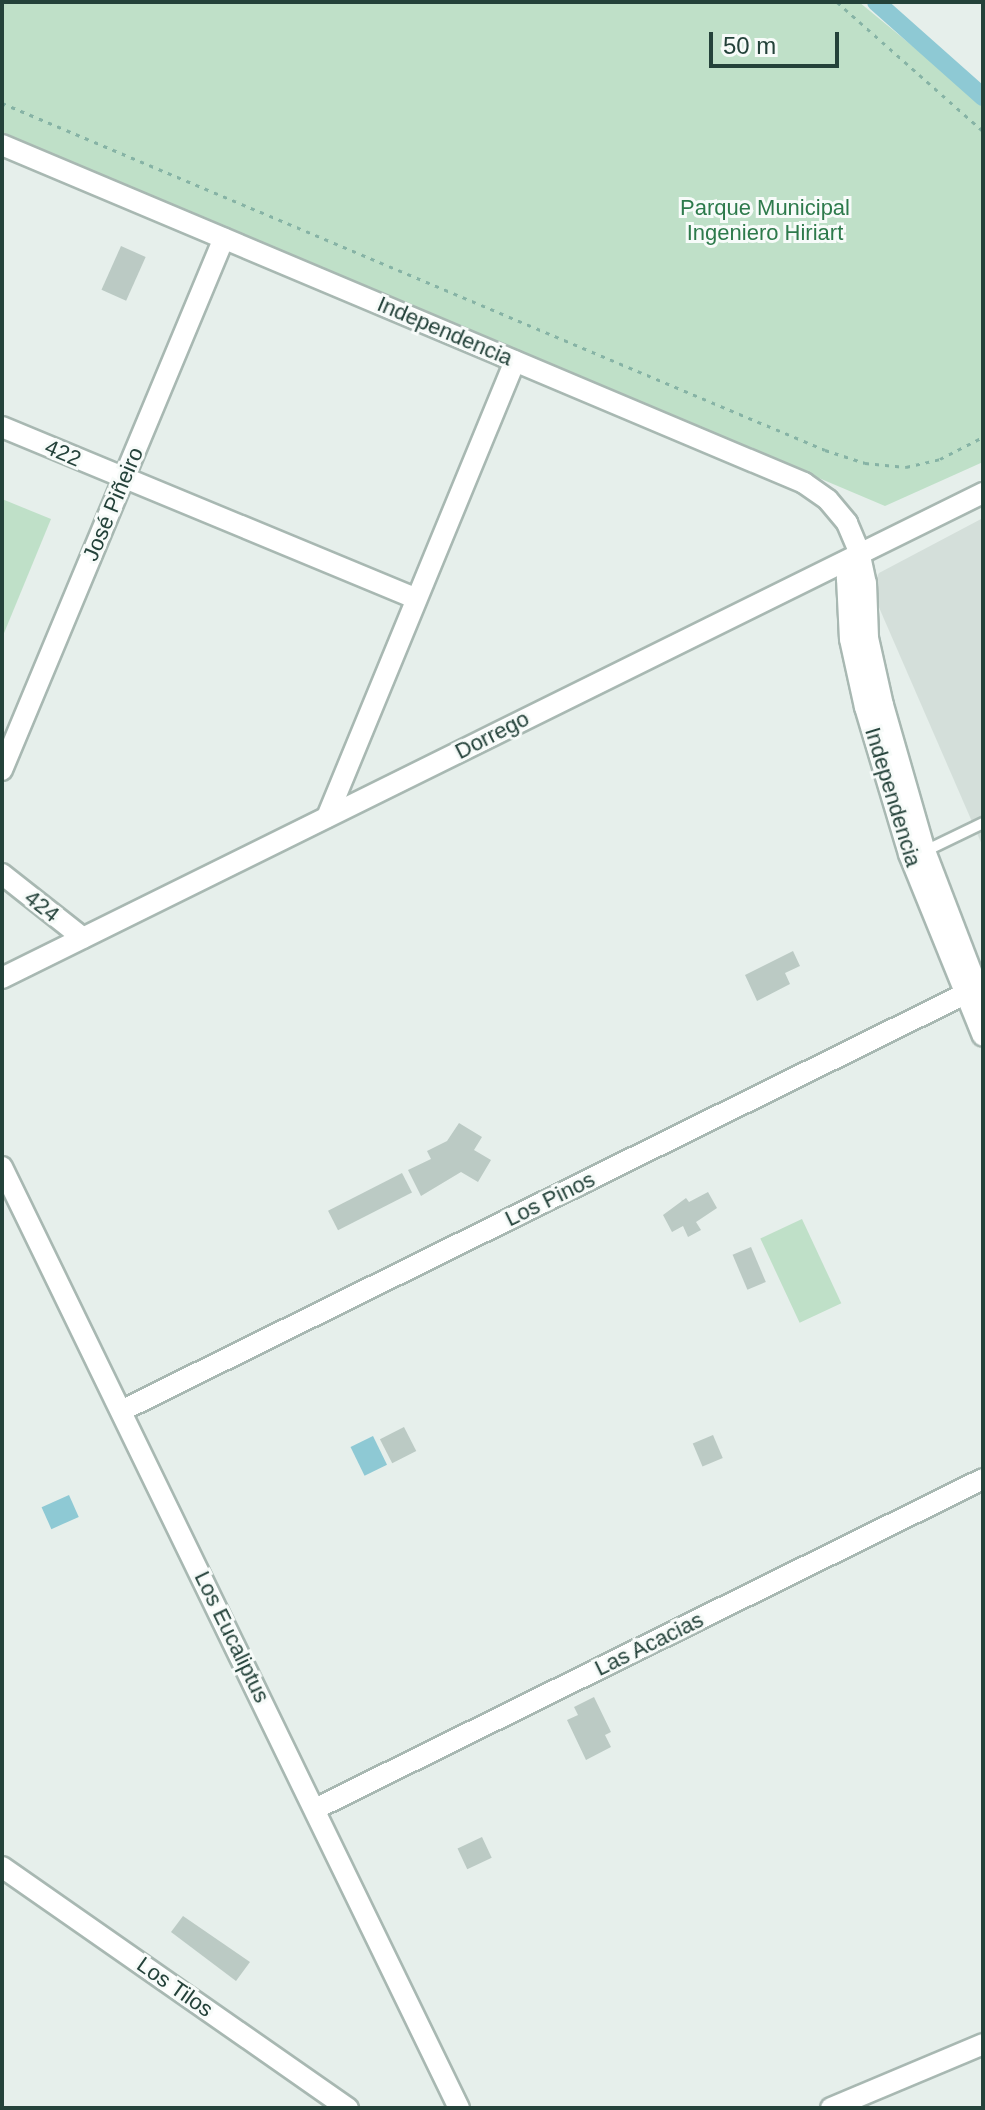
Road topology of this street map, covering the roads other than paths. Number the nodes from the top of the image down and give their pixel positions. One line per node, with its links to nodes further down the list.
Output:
1 (2, 145): 2 (street, Independencia)
2 (224, 238): 3 (street, Independencia); 5 (street, José Piñeiro)
3 (515, 361): 7 (street, Independencia); 8 (street)
4 (2, 427): 5 (street, 422)
5 (124, 478): 8 (street, 422); 9 (street, José Piñeiro)
6 (983, 493): 7 (street, Dorrego)
7 (859, 551): 10 (street, Dorrego); 12 (street, Independencia)
8 (414, 598): 10 (street)
9 (2, 770)
10 (327, 817): 14 (street, Dorrego)
11 (983, 823): 12 (lane)
12 (917, 853): 16 (street, Independencia)
13 (2, 874): 14 (street, 424)
14 (83, 938): 15 (street, Dorrego)
15 (2, 978)
16 (975, 995): 17 (street, Independencia); 19 (street, Los Pinos)
17 (983, 1036)
18 (2, 1167): 19 (street, Los Eucaliptus)
19 (123, 1410): 21 (street, Los Eucaliptus)
20 (983, 1479): 21 (street, Las Acacias)
21 (315, 1809): 25 (street, Los Eucaliptus)
22 (2, 1867): 24 (street, Los Tilos)
23 (983, 2044): 26 (street)
24 (348, 2108)
25 (459, 2108)
26 (831, 2108)

